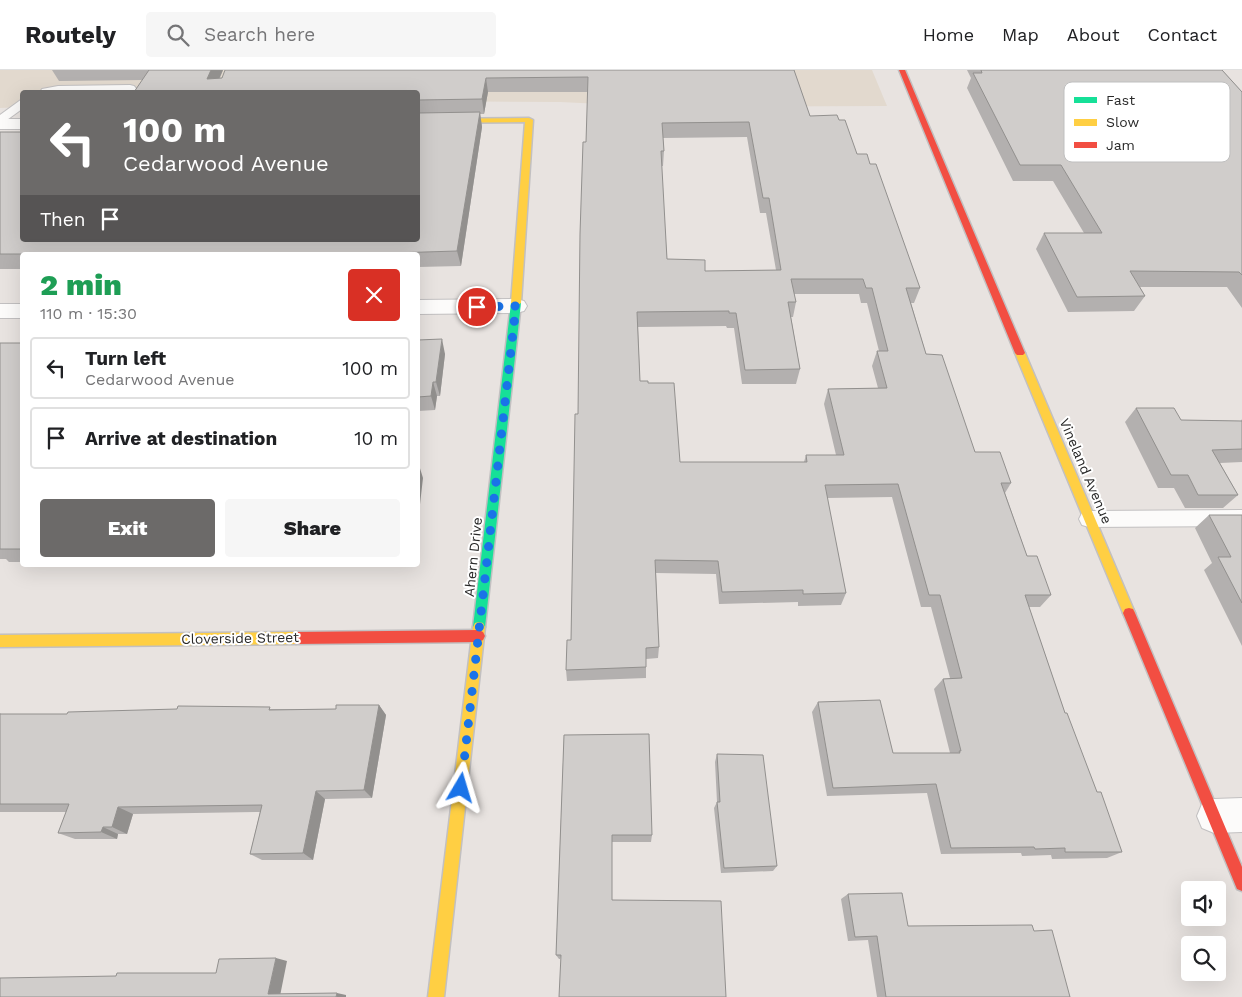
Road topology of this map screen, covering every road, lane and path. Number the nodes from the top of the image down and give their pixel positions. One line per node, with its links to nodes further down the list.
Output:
1 (902, 70): 13 (street, Vineland Avenue)
2 (58, 90): 3 (lane)
3 (131, 90)
4 (20, 105): 6 (lane)
5 (420, 120): 8 (street, Ahern Drive)
6 (0, 122): 7 (street)
7 (20, 124)
8 (516, 306): 9 (street); 14 (street, Ahern Drive)
9 (420, 307)
10 (0, 311): 11 (street)
11 (20, 311)
12 (1242, 518): 13 (lane)
13 (1089, 519): 16 (street, Vineland Avenue)
14 (480, 636): 15 (street, Cloverside Street); 18 (street, Ahern Drive)
15 (0, 641)
16 (1228, 815): 17 (street, Vineland Avenue)
17 (1242, 884)
18 (436, 997)

